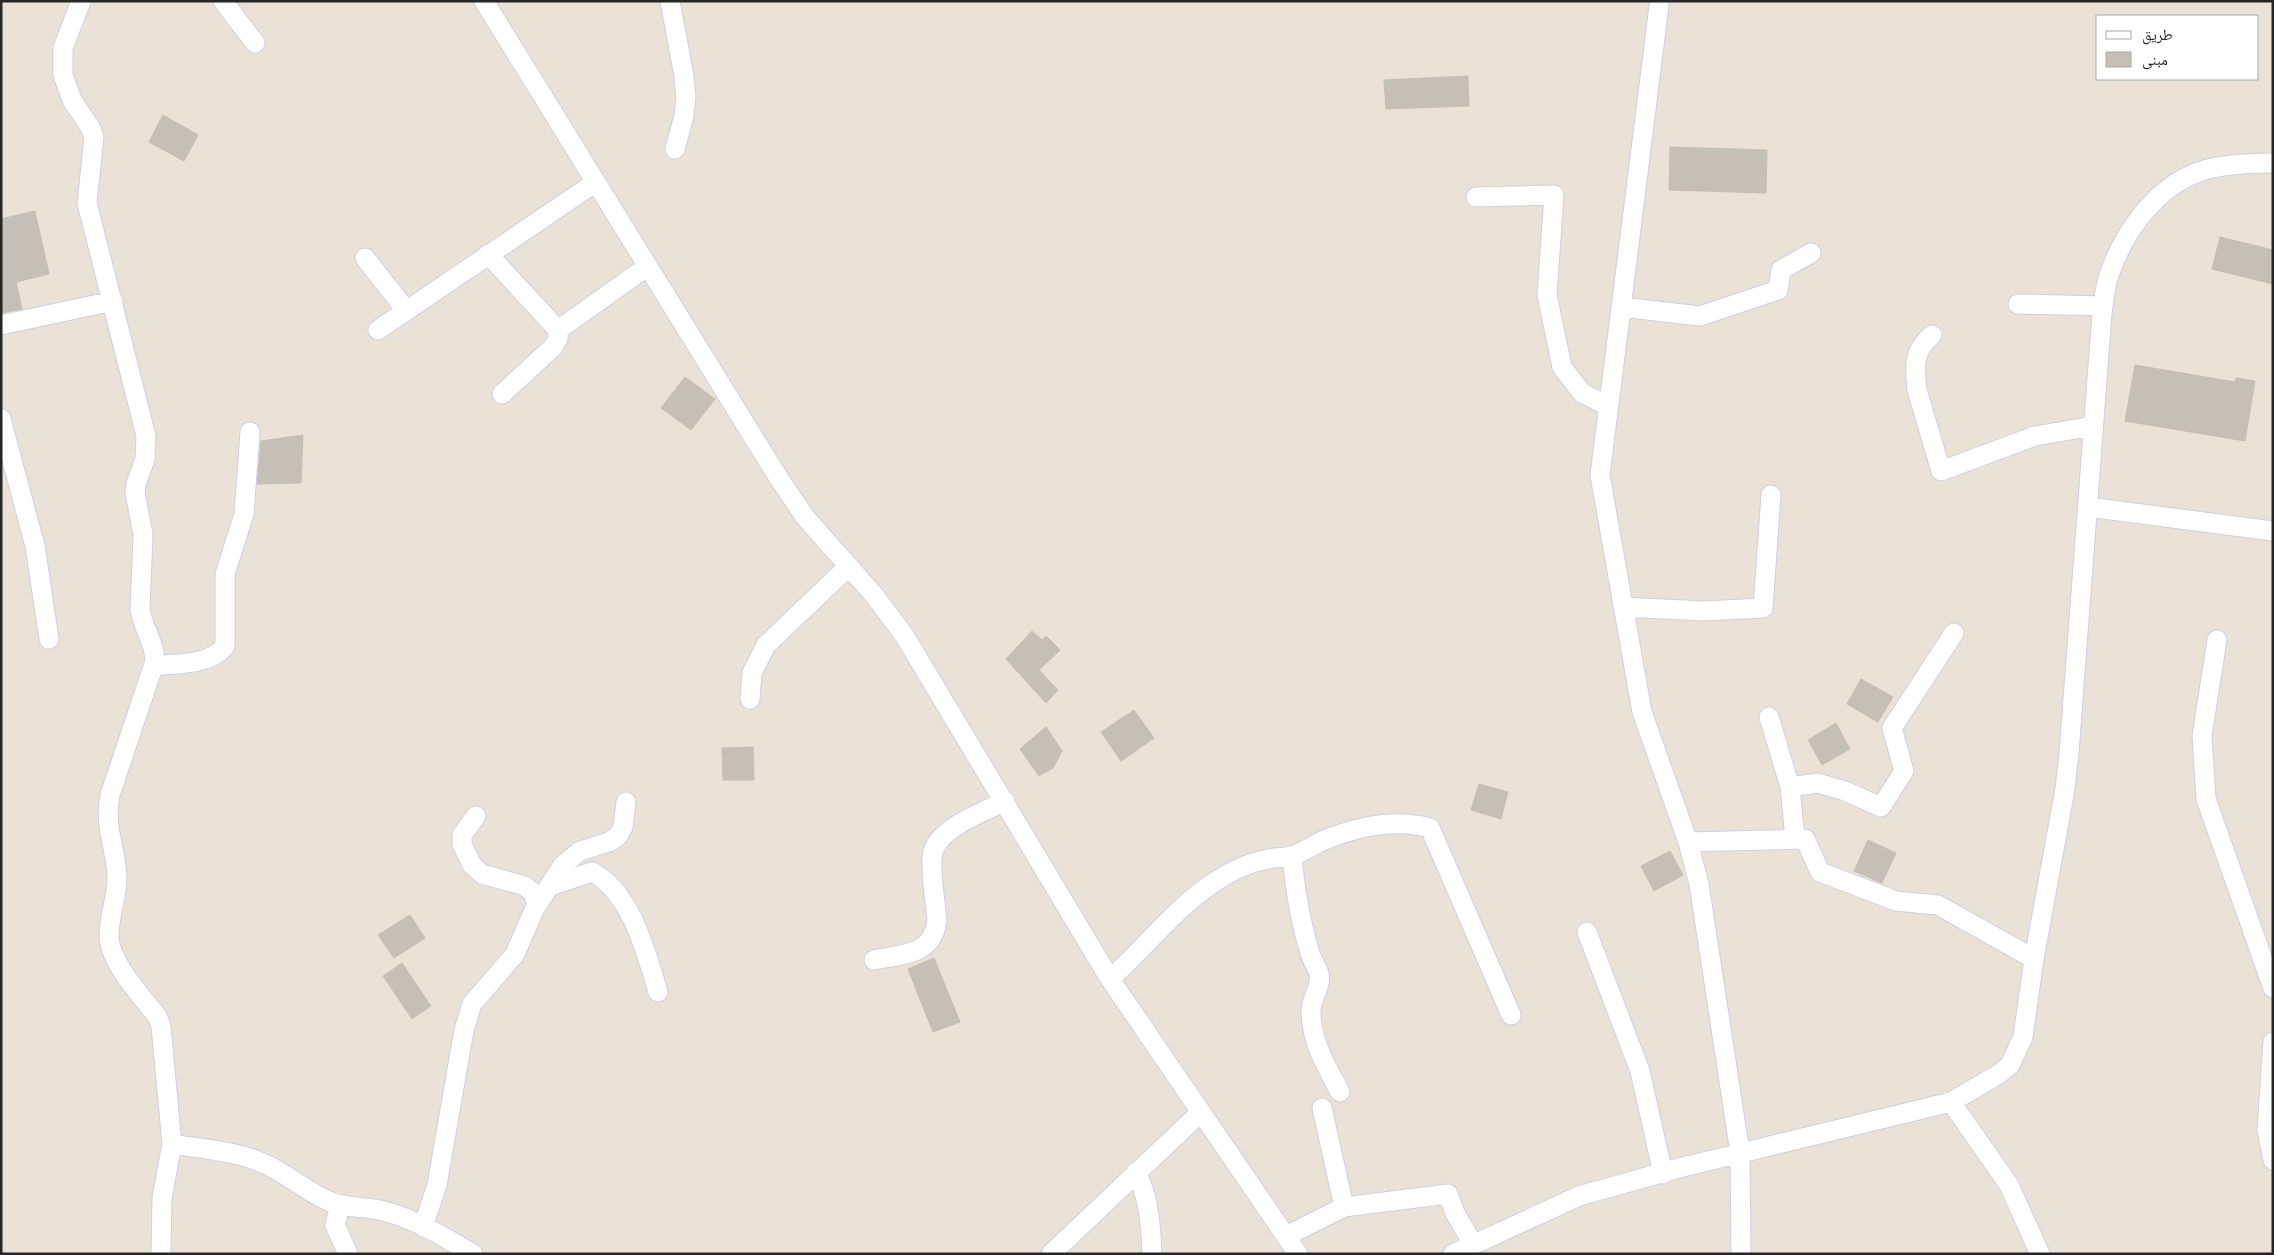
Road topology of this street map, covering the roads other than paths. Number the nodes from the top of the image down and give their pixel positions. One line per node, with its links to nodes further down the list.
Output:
1 (82, 1): 15 (street)
2 (224, 1): 6 (street)
3 (484, 1): 9 (street)
4 (670, 1): 7 (street)
5 (1661, 3): 18 (street)
6 (255, 43)
7 (675, 149)
8 (2273, 163): 17 (street)
9 (596, 182): 12 (street); 14 (street)
10 (1476, 197): 25 (street)
11 (1811, 253): 18 (street)
12 (488, 254): 19 (street); 22 (street)
13 (366, 258): 19 (street)
14 (648, 266): 22 (street); 32 (street)
15 (113, 302): 20 (street); 37 (street)
16 (2018, 304): 17 (street)
17 (2103, 306): 27 (street)
18 (1621, 308): 25 (street)
19 (406, 310): 21 (street)
20 (1, 325)
21 (378, 330)
22 (558, 330): 24 (street)
23 (1932, 335): 27 (street)
24 (502, 394)
25 (1608, 406): 33 (street)
26 (1, 419): 35 (street)
27 (2093, 426): 30 (street)
28 (250, 432): 37 (street)
29 (1771, 495): 33 (street)
30 (2088, 508): 31 (street); 50 (street)
31 (2273, 531)
32 (849, 566): 38 (street); 41 (street)
33 (1623, 607): 45 (street)
34 (1954, 633): 40 (street)
35 (49, 638)
36 (2217, 640): 53 (street)
37 (154, 666): 61 (street)
38 (750, 699)
39 (1769, 717): 40 (street)
40 (1790, 786): 44 (street)
41 (1005, 801): 51 (street); 52 (street)
42 (626, 802): 47 (street)
43 (476, 816): 48 (street)
44 (1795, 839): 45 (street); 50 (street)
45 (1688, 842): 62 (street)
46 (1292, 856): 52 (street); 55 (street); 57 (street)
47 (550, 886): 48 (street); 54 (street)
48 (538, 904): 68 (street)
49 (1587, 932): 65 (street)
50 (2034, 959): 58 (street)
51 (874, 960)
52 (1110, 979): 60 (street)
53 (2273, 988)
54 (658, 992)
55 (1511, 1015)
56 (2273, 1042): 63 (street)
57 (1340, 1092)
58 (1951, 1102): 62 (street); 79 (street)
59 (1322, 1108): 67 (street)
60 (1200, 1113): 64 (street); 69 (street)
61 (172, 1144): 66 (street); 71 (street)
62 (1740, 1153): 65 (street); 78 (street)
63 (2273, 1160)
64 (1136, 1172): 74 (street); 75 (street)
65 (1663, 1174): 70 (street)
66 (340, 1205): 68 (street); 72 (street)
67 (1344, 1207): 69 (street); 70 (street)
68 (423, 1227): 73 (street)
69 (1286, 1236): 76 (street)
70 (1473, 1244): 77 (street)
71 (161, 1254)
72 (348, 1254)
73 (473, 1254)
74 (1051, 1254)
75 (1152, 1254)
76 (1298, 1254)
77 (1453, 1254)
78 (1741, 1254)
79 (2040, 1254)

